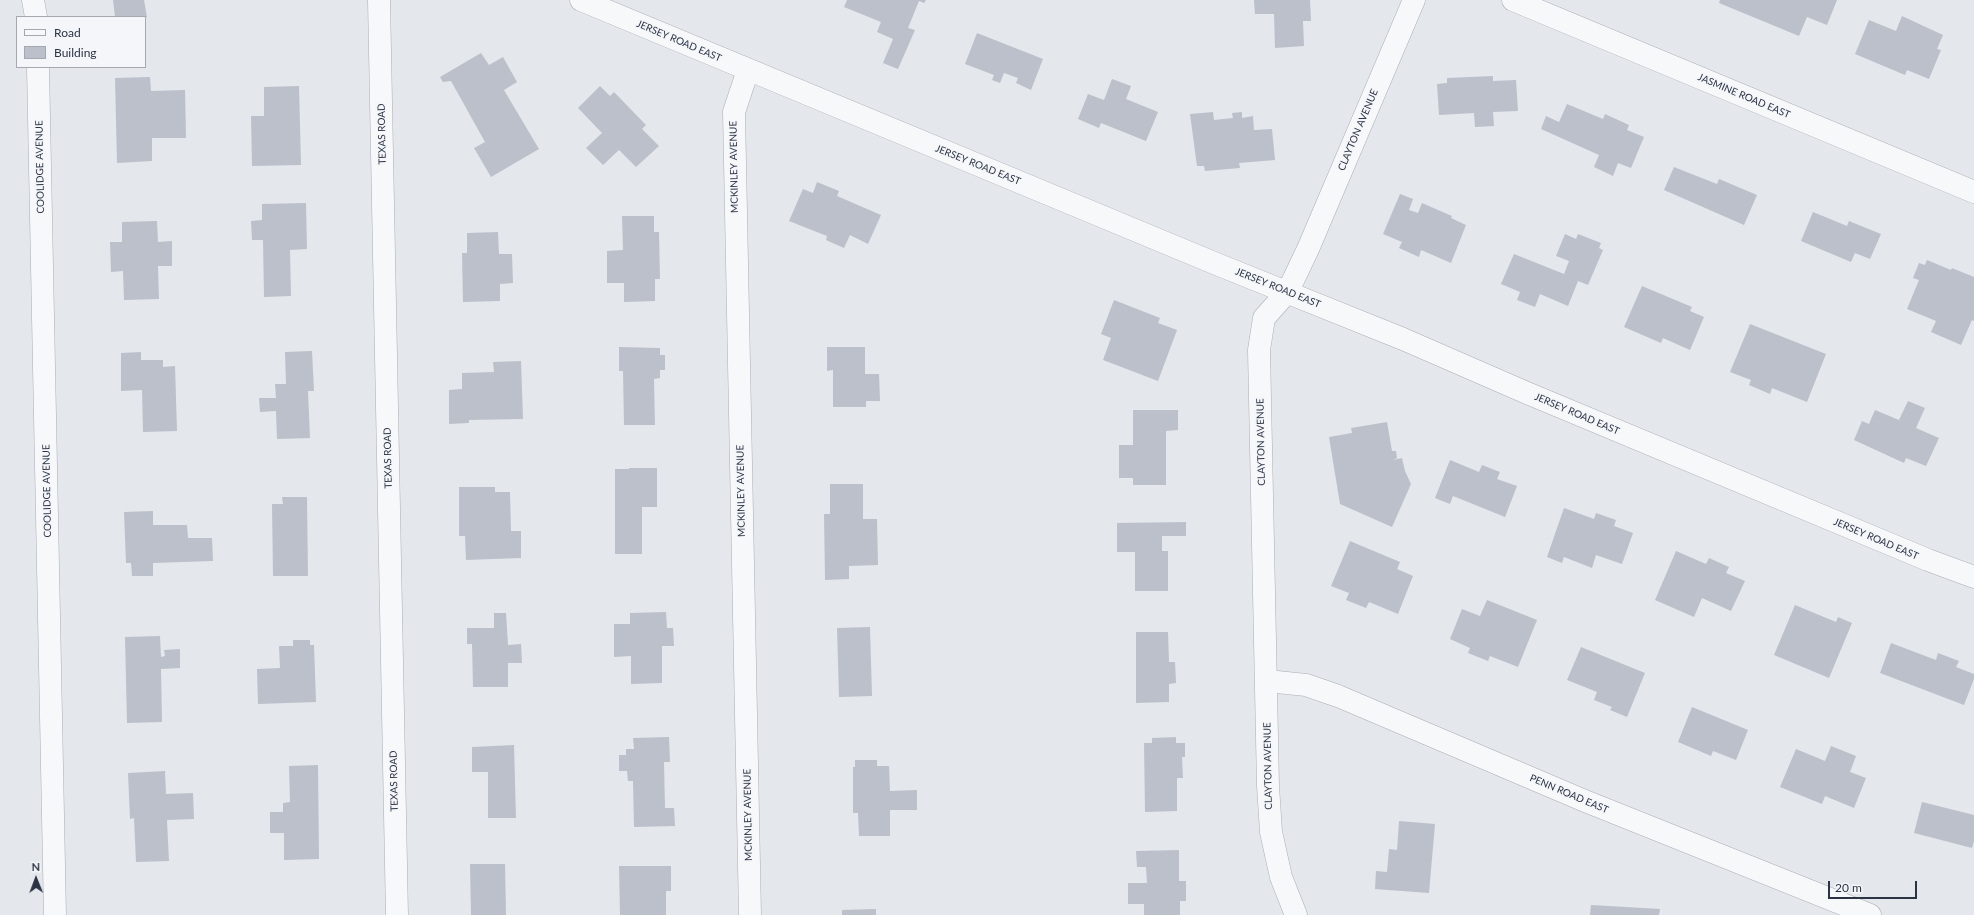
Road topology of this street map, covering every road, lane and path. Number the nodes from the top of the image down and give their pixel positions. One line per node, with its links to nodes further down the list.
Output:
1 (33, 0): 6 (street)
2 (379, 0): 14 (street, TEXAS ROAD)
3 (581, 0): 8 (street, JERSEY ROAD EAST)
4 (1414, 0): 10 (street, CLAYTON AVENUE)
5 (1513, 0): 9 (street, JASMINE ROAD EAST)
6 (36, 16)
7 (38, 68): 13 (street, COOLIDGE AVENUE)
8 (748, 70): 10 (street, JERSEY ROAD EAST); 15 (street, MCKINLEY AVENUE)
9 (1974, 192)
10 (1288, 291): 11 (street, JERSEY ROAD EAST); 12 (street, CLAYTON AVENUE)
11 (1974, 577)
12 (1267, 681): 16 (street, CLAYTON AVENUE); 17 (street, PENN ROAD EAST)
13 (55, 915)
14 (397, 915)
15 (750, 915)
16 (1296, 915)
17 (1870, 915)

